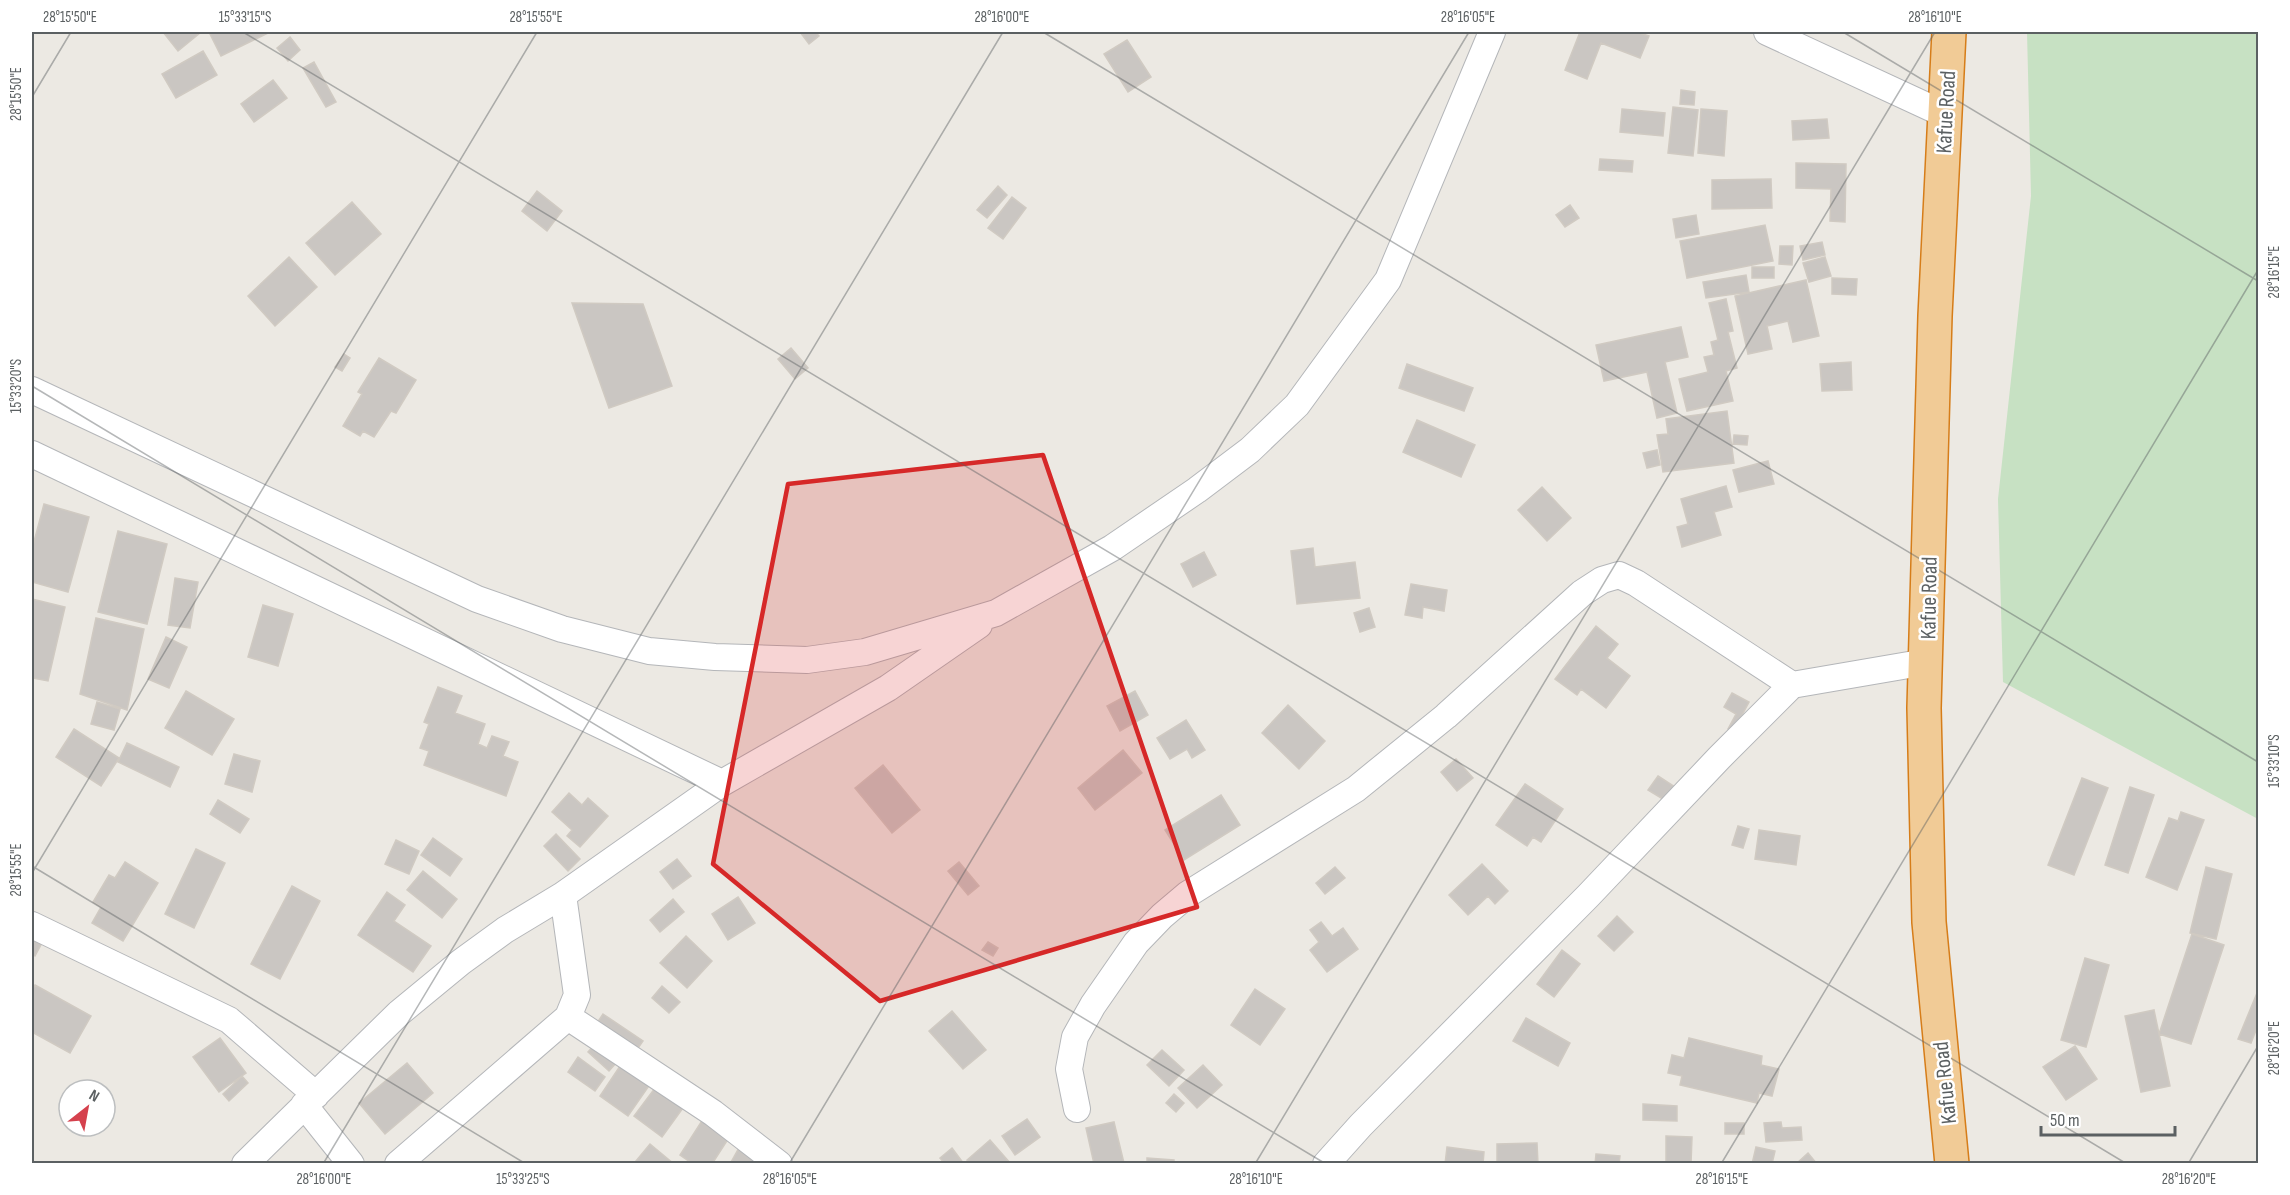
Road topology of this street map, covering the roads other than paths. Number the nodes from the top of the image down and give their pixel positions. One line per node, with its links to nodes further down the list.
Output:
1 (1492, 32): 7 (street)
2 (1767, 32): 4 (street)
3 (1949, 32): 4 (highway, Kafue Road)
4 (1944, 114): 9 (highway, Kafue Road)
5 (32, 390): 8 (street)
6 (32, 454): 12 (street)
7 (996, 613): 8 (street); 11 (street)
8 (865, 652): 11 (street)
9 (1926, 662): 10 (street); 23 (highway, Kafue Road)
10 (1792, 686): 17 (street); 22 (street)
11 (888, 688): 12 (street)
12 (722, 783): 13 (street)
13 (563, 895): 15 (street); 16 (street)
14 (32, 925): 16 (street)
15 (568, 1017): 20 (street); 21 (street)
16 (310, 1100): 18 (street); 19 (street)
17 (1077, 1109)
18 (245, 1164)
19 (351, 1164)
20 (398, 1164)
21 (779, 1164)
22 (1326, 1164)
23 (1952, 1164)

